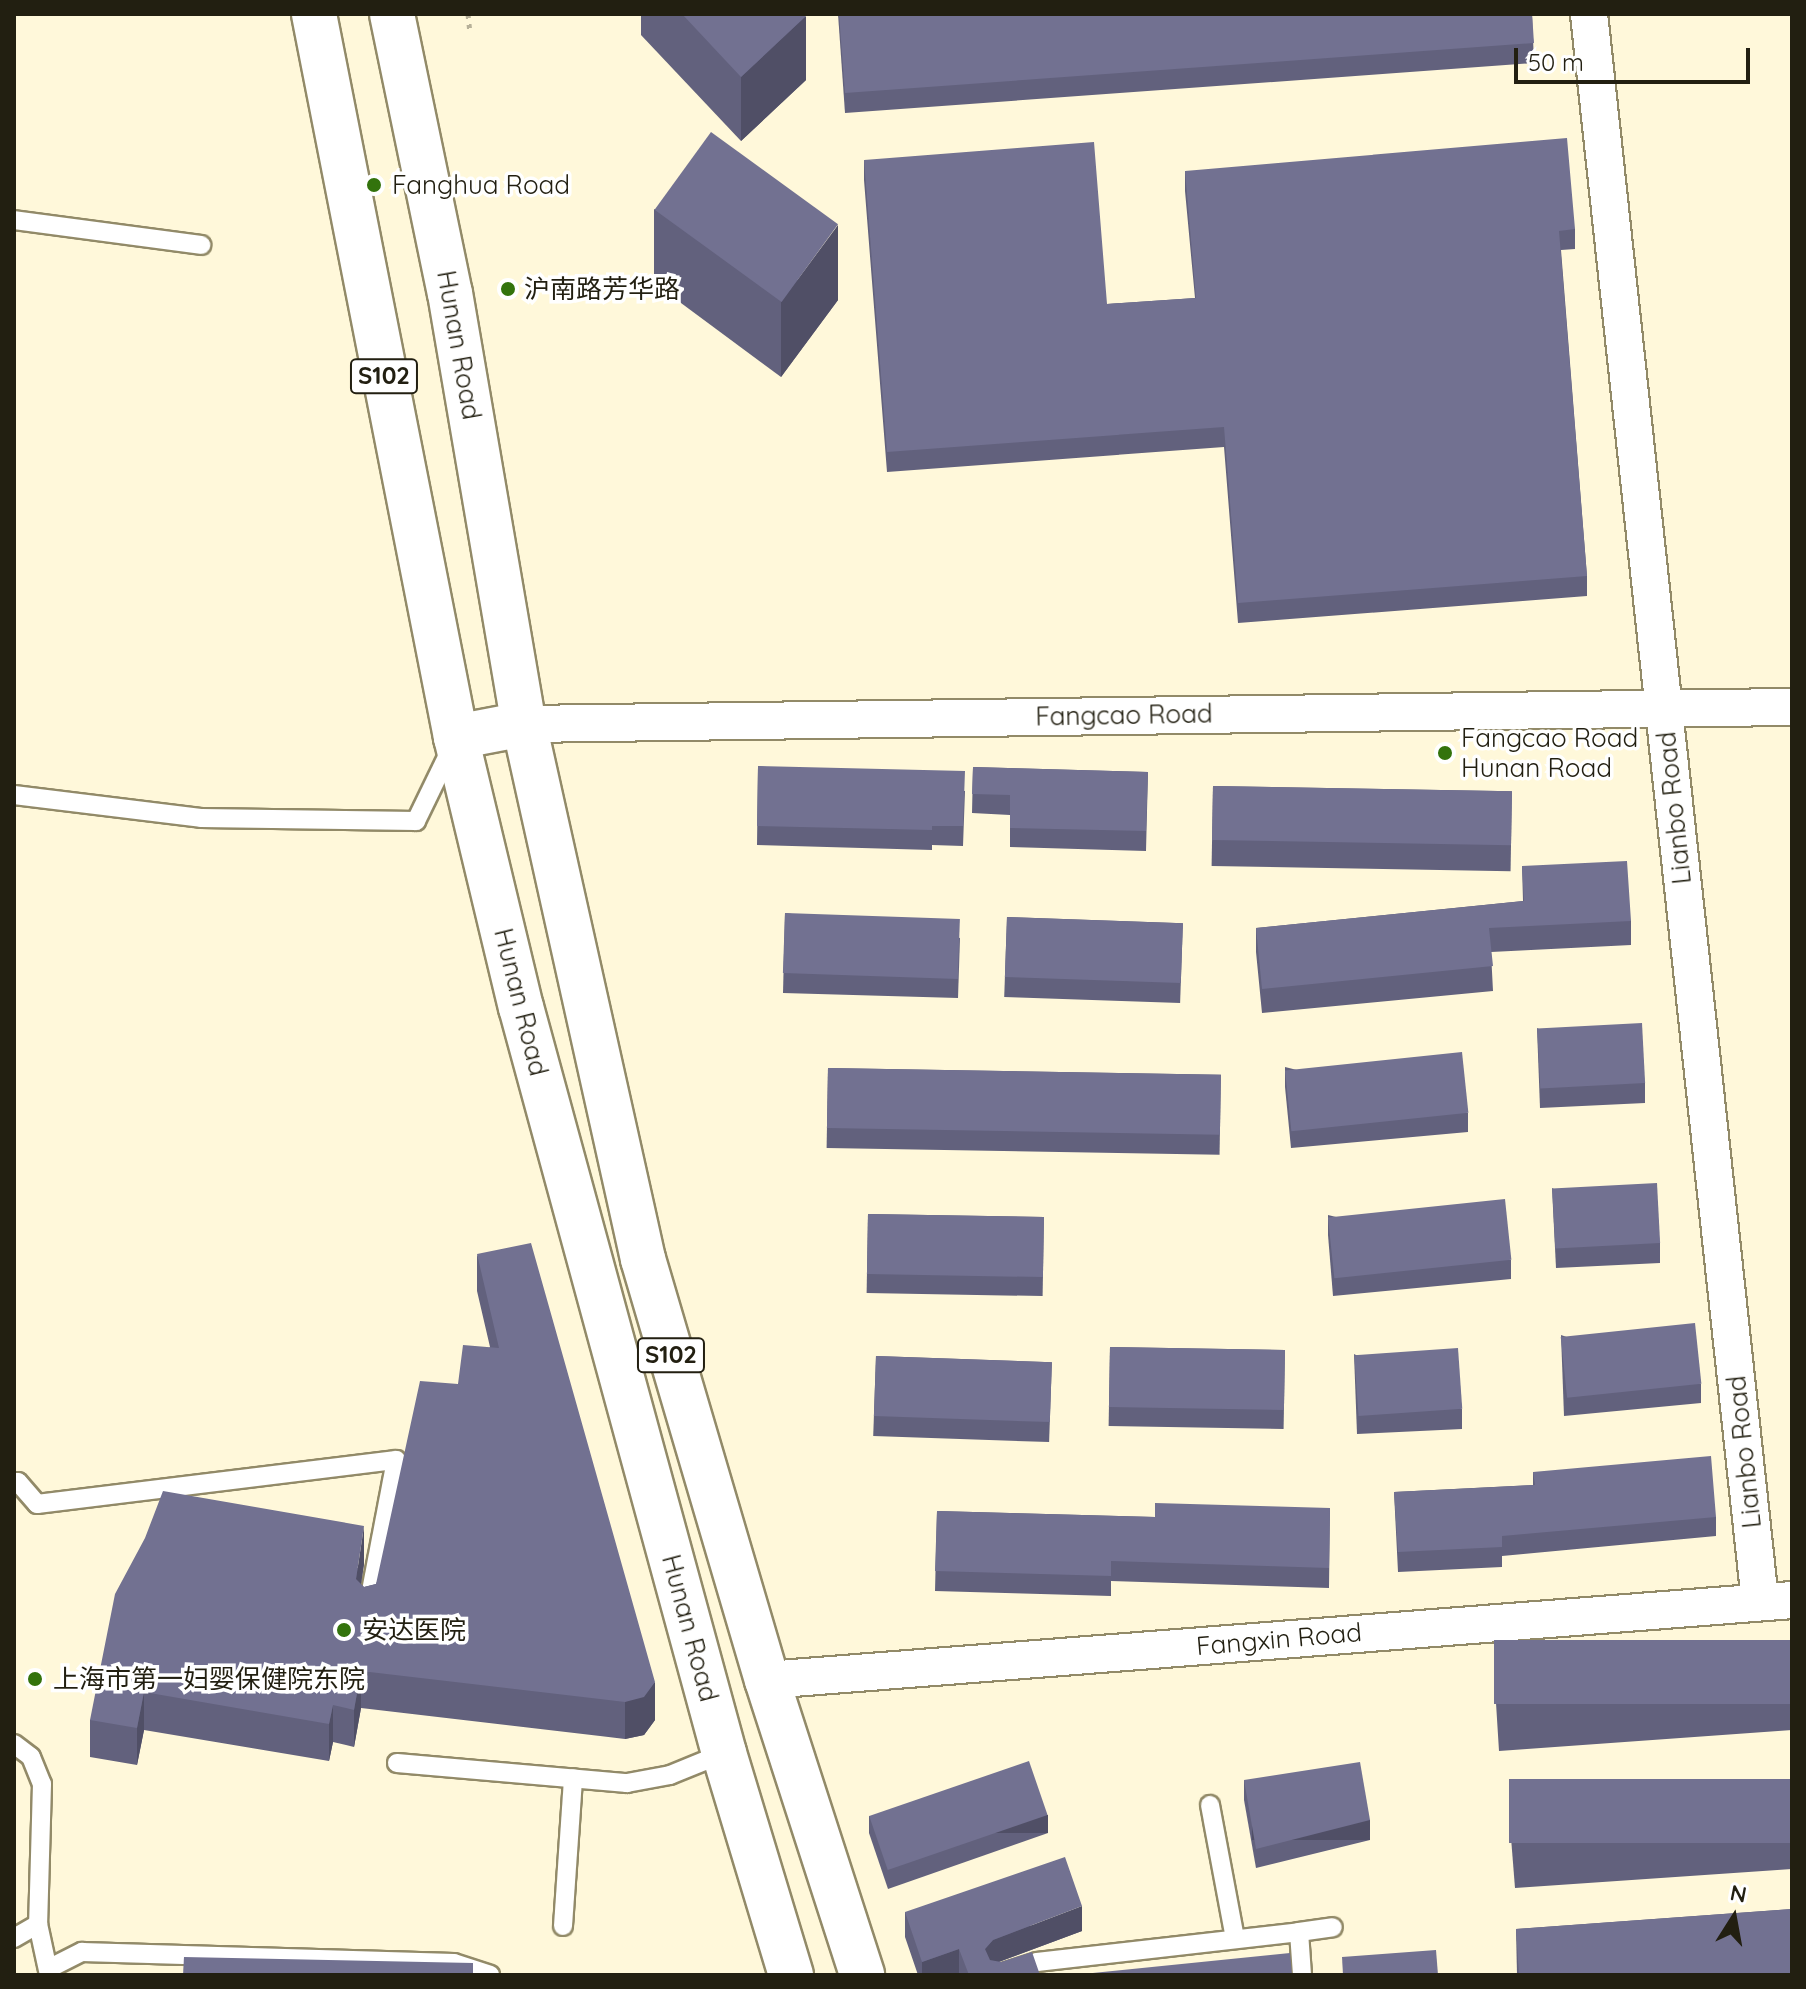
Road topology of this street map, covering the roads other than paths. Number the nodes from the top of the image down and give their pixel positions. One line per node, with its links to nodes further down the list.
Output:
1 (314, 14): 9 (main road, Hunan Road / S102)
2 (392, 14): 8 (main road, Hunan Road / S102)
3 (1589, 14): 7 (street, Lianbo Road)
4 (14, 220): 5 (lane)
5 (201, 245)
6 (1792, 707): 7 (street, Fangcao Road)
7 (1664, 710): 8 (street, Fangcao Road); 12 (street, Lianbo Road)
8 (524, 724): 9 (main road, Fangcao Road); 14 (main road, Hunan Road / S102)
9 (456, 737): 10 (lane); 16 (main road, Hunan Road / S102)
10 (14, 795)
11 (14, 1482): 13 (lane)
12 (1776, 1601): 14 (street, Fangxin Road)
13 (367, 1613)
14 (767, 1680): 29 (main road, Hunan Road / S102)
15 (14, 1744): 20 (lane)
16 (724, 1753): 18 (lane); 28 (main road, Hunan Road / S102)
17 (397, 1763): 18 (lane)
18 (573, 1778): 21 (lane)
19 (1210, 1805): 25 (lane)
20 (38, 1924): 24 (lane); 26 (lane)
21 (563, 1926)
22 (1333, 1927): 23 (lane)
23 (1299, 1932): 25 (lane); 31 (lane)
24 (14, 1938)
25 (1235, 1939): 30 (lane)
26 (50, 1971): 27 (lane)
27 (490, 1975)
28 (791, 1975)
29 (862, 1975)
30 (997, 1975)
31 (1302, 1975)

